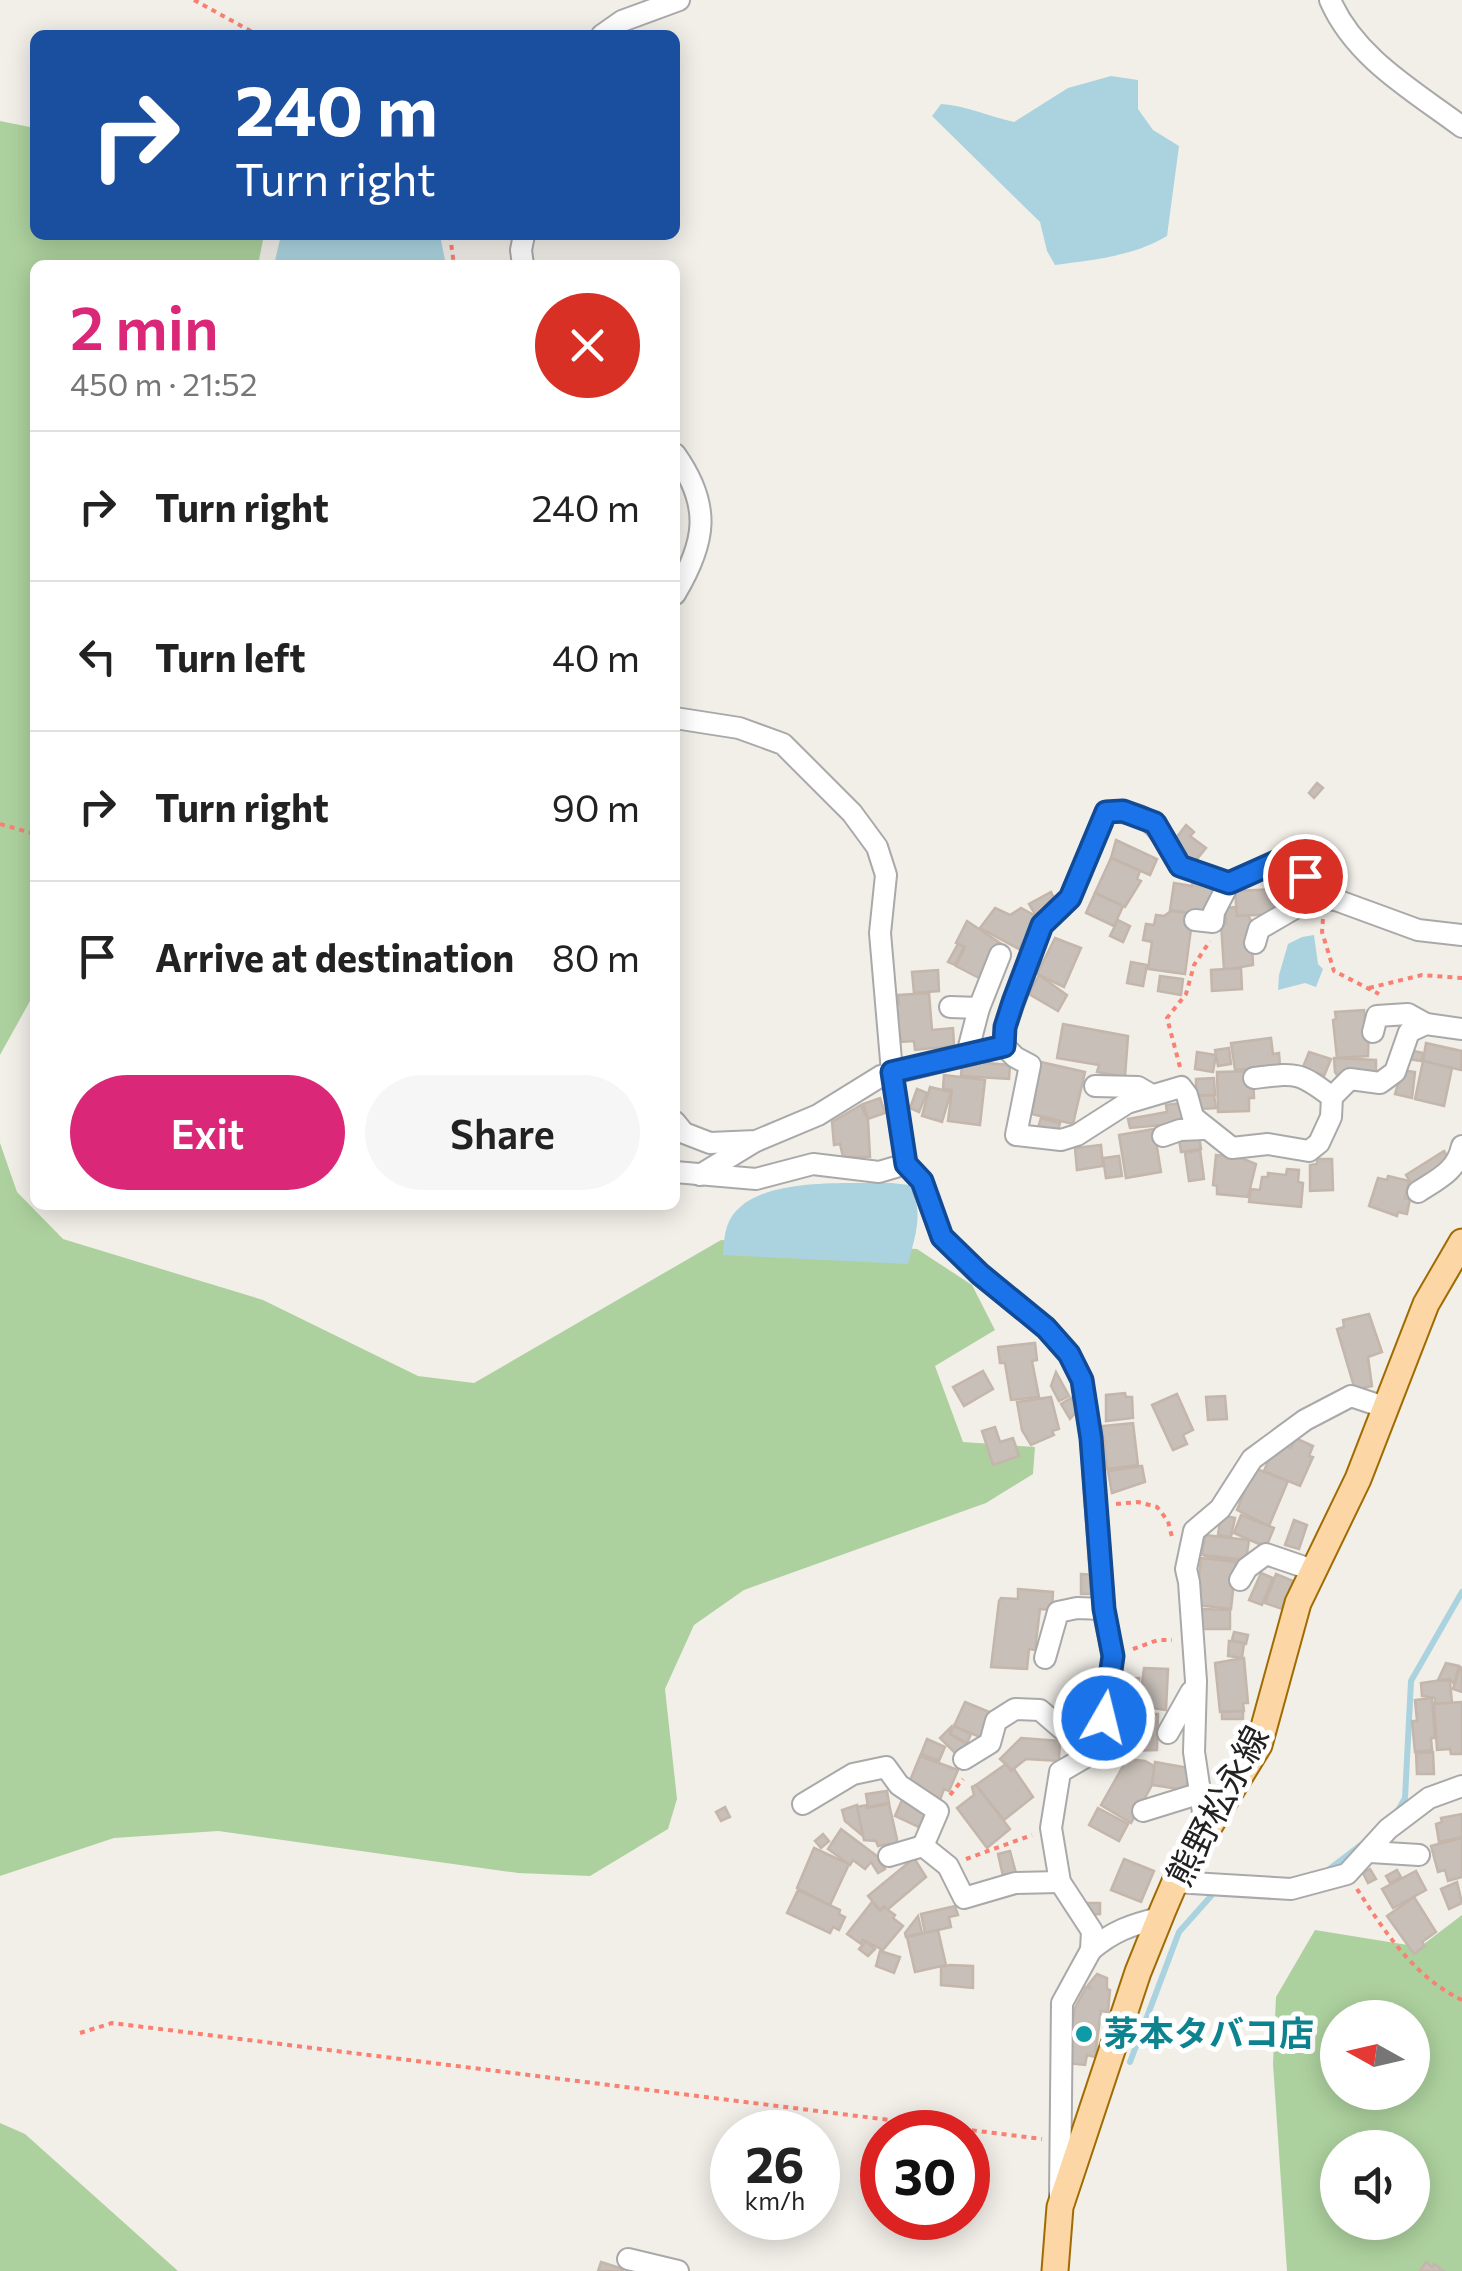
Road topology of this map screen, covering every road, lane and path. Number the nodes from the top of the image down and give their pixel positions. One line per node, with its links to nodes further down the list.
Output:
1 (194, 0): 4 (path)
2 (679, 0): 5 (street)
3 (1330, 0): 6 (street)
4 (249, 30)
5 (609, 30)
6 (1462, 128)
7 (680, 462): 8 (street)
8 (680, 586)
9 (680, 719): 28 (street)
10 (0, 824): 11 (path)
11 (30, 833)
12 (1229, 883): 13 (street); 15 (street); 26 (street)
13 (1314, 897): 14 (street); 17 (street)
14 (1336, 900): 16 (street); 20 (path)
15 (1204, 921): 32 (path)
16 (1462, 935)
17 (1255, 943)
18 (1000, 955): 22 (street)
19 (1462, 978): 20 (path)
20 (1368, 988): 23 (path)
21 (950, 1007): 22 (street)
22 (978, 1008): 27 (street)
23 (1417, 1019): 24 (street); 25 (street); 33 (street)
24 (1462, 1029)
25 (1373, 1032)
26 (1004, 1046): 27 (street); 31 (street)
27 (967, 1054): 28 (street)
28 (892, 1072): 37 (street); 39 (street)
29 (1254, 1078): 33 (street)
30 (1095, 1086): 31 (street)
31 (1150, 1094): 32 (street)
32 (1187, 1095): 35 (street)
33 (1332, 1097): 35 (street)
34 (680, 1128): 37 (street)
35 (1204, 1129): 36 (street)
36 (1162, 1136)
37 (756, 1141): 41 (street)
38 (1459, 1141): 42 (street)
39 (906, 1164): 41 (street); 45 (street)
40 (680, 1173): 41 (street)
41 (700, 1175)
42 (1418, 1192)
43 (1462, 1242): 44 (main road, 熊野松永線)
44 (1387, 1408): 46 (street); 47 (main road, 熊野松永線)
45 (1095, 1509): 46 (path); 49 (street)
46 (1186, 1569): 50 (street)
47 (1313, 1570): 48 (street); 62 (main road, 熊野松永線)
48 (1240, 1580)
49 (1104, 1609): 52 (street); 55 (street)
50 (1194, 1640): 51 (path); 53 (street)
51 (1126, 1656)
52 (1045, 1658)
53 (1196, 1681): 54 (street); 58 (street)
54 (1168, 1733)
55 (1101, 1748): 56 (street); 61 (street)
56 (964, 1758)
57 (1462, 1786): 64 (street)
58 (1201, 1793): 60 (street); 62 (street)
59 (803, 1804): 63 (street)
60 (1143, 1811)
61 (1051, 1828): 67 (path); 69 (street)
62 (1206, 1832): 70 (main road, 熊野松永線)
63 (923, 1846): 66 (street); 67 (street)
64 (1370, 1852): 65 (street); 68 (street)
65 (1418, 1855)
66 (889, 1856)
67 (948, 1866): 69 (street)
68 (1347, 1874): 70 (street); 73 (path)
69 (1060, 1882): 72 (street)
70 (1175, 1882): 71 (main road, 熊野松永線)
71 (1160, 1918): 72 (street); 76 (main road, 熊野松永線)
72 (1091, 1950): 75 (street)
73 (1462, 2000)
74 (80, 2033): 75 (path)
75 (1059, 2141): 76 (street)
76 (1060, 2207): 79 (main road, 熊野松永線)
77 (628, 2259): 78 (street)
78 (678, 2271)
79 (1055, 2271)

